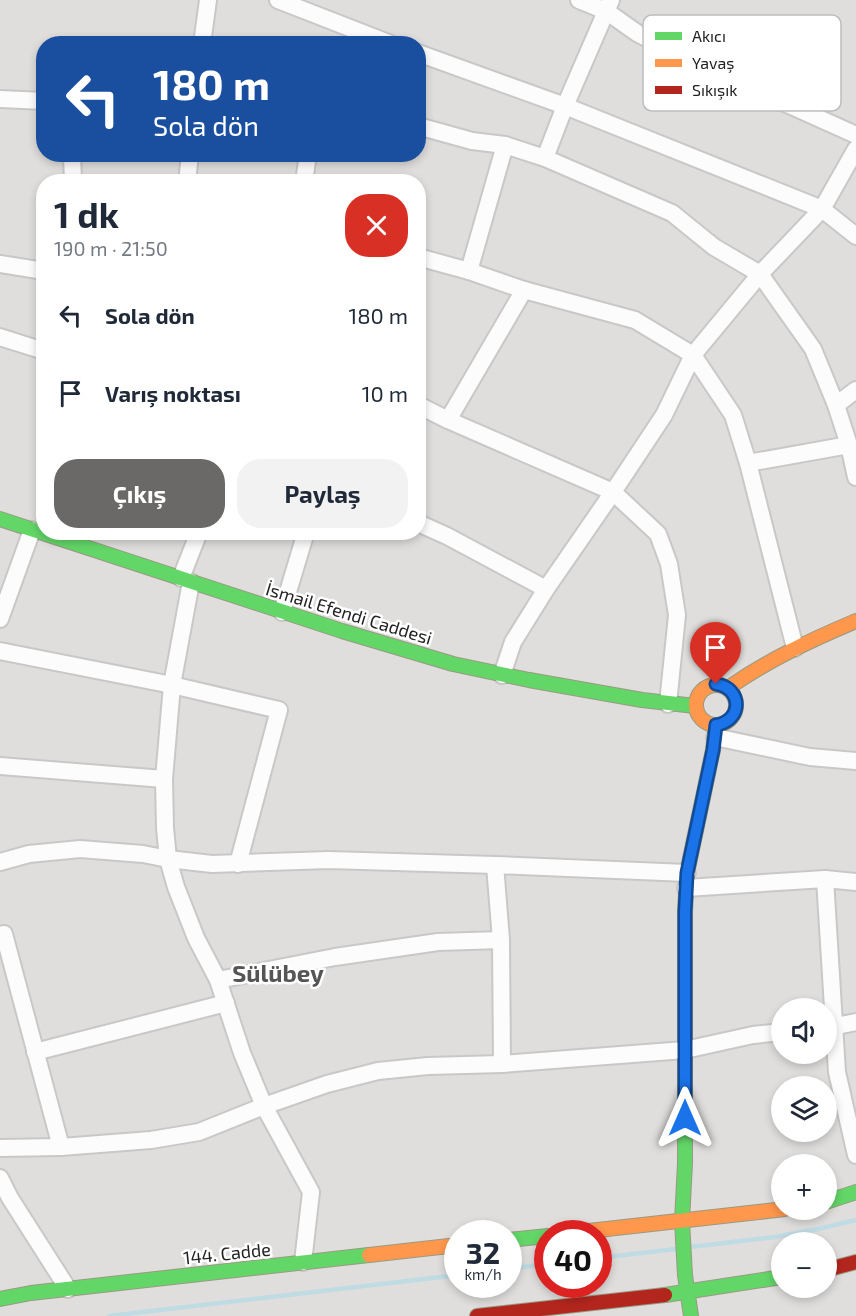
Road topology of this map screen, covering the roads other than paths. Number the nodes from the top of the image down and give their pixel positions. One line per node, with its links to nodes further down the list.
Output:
1 (208, 0): 5 (street)
2 (278, 0): 6 (street)
3 (579, 0): 4 (street)
4 (606, 4): 7 (street); 11 (street)
5 (203, 36)
6 (350, 36)
7 (643, 36)
8 (426, 56): 11 (street)
9 (0, 99): 10 (street)
10 (36, 101)
11 (565, 106): 17 (street); 18 (street)
12 (803, 111): 14 (street)
13 (426, 128): 15 (street)
14 (856, 135)
15 (505, 145): 17 (street); 23 (street)
16 (856, 149): 18 (street)
17 (545, 158): 24 (street)
18 (822, 209): 19 (street); 24 (street)
19 (856, 236)
20 (426, 259): 23 (street)
21 (0, 264): 22 (street)
22 (36, 271)
23 (469, 271): 25 (street)
24 (760, 274): 28 (street); 30 (street)
25 (524, 290): 28 (street); 32 (street)
26 (0, 337): 27 (street)
27 (36, 348)
28 (693, 355): 34 (street); 36 (street)
29 (856, 390): 30 (street)
30 (836, 405): 33 (street)
31 (426, 409): 32 (street)
32 (448, 420): 36 (street)
33 (849, 446): 34 (street); 35 (street)
34 (748, 463): 49 (street)
35 (856, 477)
36 (613, 492): 45 (street); 54 (street)
37 (0, 519): 39 (street, İsmail Efendi Caddesi)
38 (426, 527): 45 (street)
39 (32, 530): 40 (street, İsmail Efendi Caddesi); 47 (street)
40 (36, 531)
41 (88, 540): 44 (street, İsmail Efendi Caddesi)
42 (197, 540): 44 (street)
43 (304, 540): 46 (street)
44 (186, 580): 46 (street, İsmail Efendi Caddesi); 52 (street)
45 (546, 589): 51 (street)
46 (282, 612): 51 (street, İsmail Efendi Caddesi)
47 (0, 619)
48 (856, 621): 49 (street)
49 (795, 648): 53 (street)
50 (0, 651): 52 (street)
51 (502, 675): 54 (street, İsmail Efendi Caddesi)
52 (172, 684): 59 (street); 62 (street)
53 (728, 688): 55 (street); 56 (street)
54 (668, 704): 55 (street, İsmail Efendi Caddesi)
55 (695, 706): 56 (street)
56 (716, 731): 57 (street); 65 (street)
57 (856, 761)
58 (0, 766): 59 (street)
59 (164, 779): 60 (street)
60 (168, 859): 61 (street); 62 (street); 69 (street)
61 (0, 862)
62 (238, 864): 63 (street)
63 (495, 865): 65 (street); 68 (street)
64 (825, 879): 65 (street); 66 (street); 70 (street)
65 (687, 881): 75 (street)
66 (856, 882)
67 (4, 934): 76 (street)
68 (501, 940): 69 (street); 78 (street)
69 (218, 980): 71 (street)
70 (829, 998)
71 (226, 1003): 76 (street); 79 (street)
72 (856, 1022): 73 (street)
73 (837, 1026)
74 (771, 1033): 75 (street)
75 (685, 1050): 78 (street); 88 (street)
76 (35, 1052): 80 (street)
77 (836, 1064): 82 (street)
78 (502, 1065): 79 (street)
79 (264, 1106): 80 (street); 91 (street)
80 (61, 1147): 81 (street)
81 (0, 1148)
82 (856, 1155)
83 (0, 1178): 86 (street)
84 (856, 1192): 85 (street)
85 (837, 1198)
86 (5, 1199): 95 (street)
87 (771, 1211): 88 (street)
88 (682, 1221): 89 (street); 96 (street)
89 (612, 1229)
90 (444, 1247): 91 (street, 144. Cadde)
91 (303, 1262): 95 (street, 144. Cadde)
92 (856, 1262): 93 (street)
93 (837, 1267)
94 (771, 1279): 96 (street)
95 (68, 1288): 97 (street, 144. Cadde)
96 (687, 1292): 98 (street); 100 (street)
97 (0, 1299)
98 (502, 1315): 99 (street)
99 (477, 1316)
100 (691, 1316)

